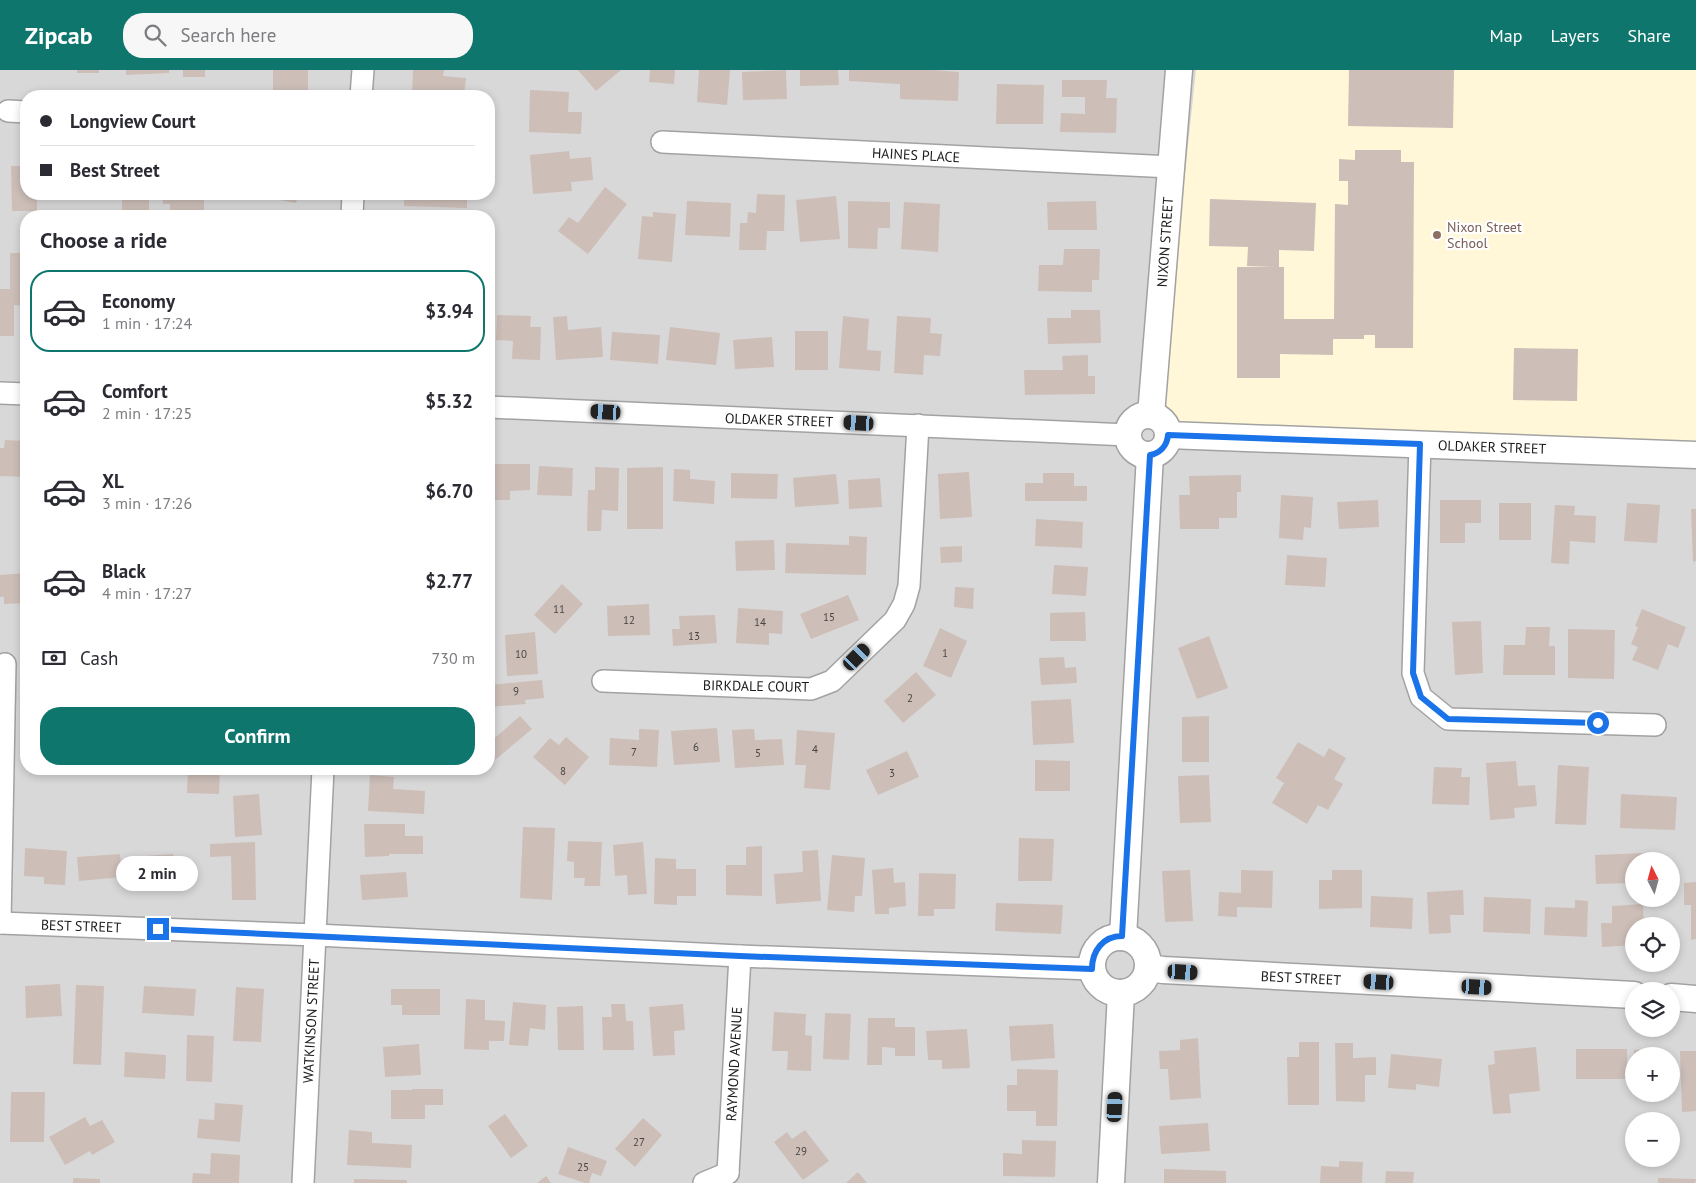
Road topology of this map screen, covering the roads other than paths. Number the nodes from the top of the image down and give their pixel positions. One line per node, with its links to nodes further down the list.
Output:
1 (363, 70): 3 (street)
2 (1179, 70): 5 (street, NIXON STREET)
3 (361, 90)
4 (662, 142): 5 (street, HAINES PLACE)
5 (1171, 167): 9 (street, NIXON STREET)
6 (0, 393): 7 (street)
7 (20, 394)
8 (495, 407): 10 (street, OLDAKER STREET)
9 (1151, 415): 11 (street); 12 (street)
10 (918, 426): 11 (street, OLDAKER STREET); 17 (street, BIRKDALE COURT)
11 (1128, 434): 14 (street)
12 (1168, 435): 13 (street, OLDAKER STREET); 14 (street)
13 (1420, 444): 15 (street, OLDAKER STREET); 18 (street)
14 (1150, 455): 22 (street)
15 (1696, 455)
16 (5, 664): 20 (street)
17 (603, 681)
18 (1655, 725)
19 (323, 775): 21 (street, WATKINSON STREET)
20 (0, 923): 21 (street, BEST STREET)
21 (316, 935): 23 (street, BEST STREET); 31 (street, WATKINSON STREET)
22 (1122, 936): 24 (street); 25 (street)
23 (740, 956): 25 (street, BEST STREET); 30 (street, RAYMOND AVENUE)
24 (1148, 968): 26 (street); 27 (street, BEST STREET)
25 (1092, 969): 26 (street)
26 (1121, 993): 33 (street)
27 (1625, 995)
28 (1680, 998): 29 (street)
29 (1696, 999)
30 (733, 1178): 32 (street, RAYMOND AVENUE)
31 (303, 1183)
32 (704, 1183)
33 (1111, 1183)

